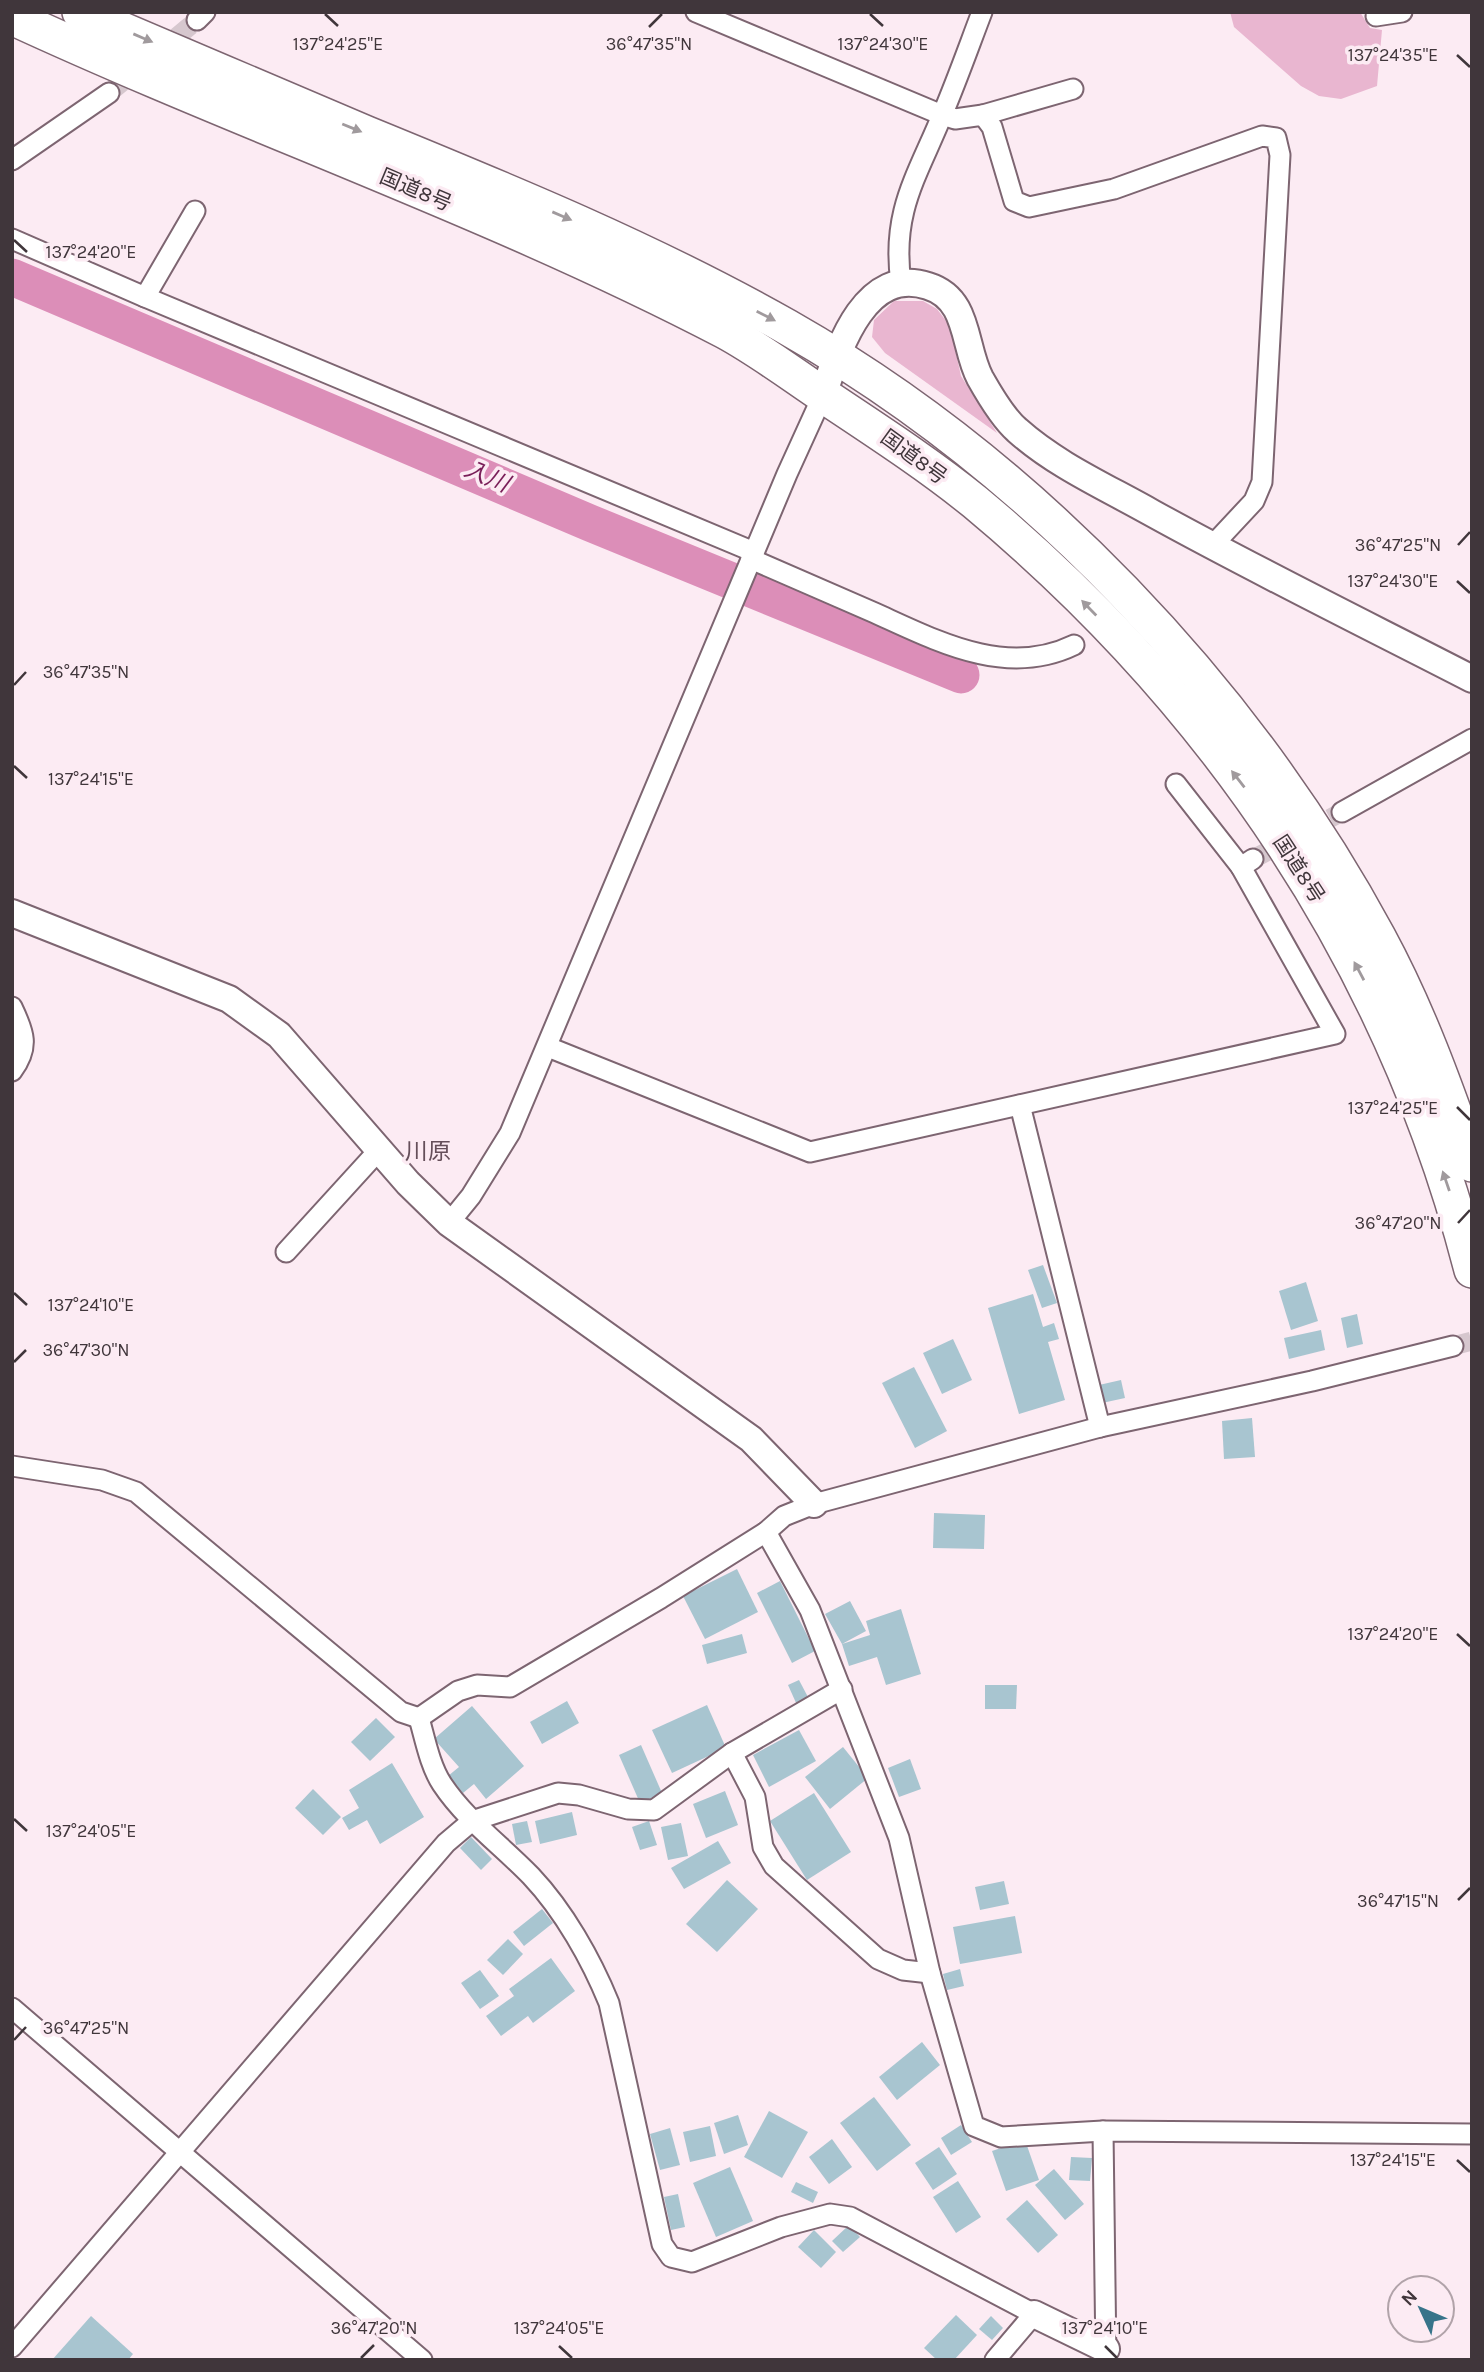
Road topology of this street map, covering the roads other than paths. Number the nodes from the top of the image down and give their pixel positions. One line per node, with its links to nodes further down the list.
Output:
1 (80, 12): 16 (highway, 国道8号, one-way to 16)
2 (696, 12): 9 (street)
3 (982, 12): 9 (street)
4 (1402, 12): 5 (street)
5 (1376, 16)
6 (12, 17): 17 (highway, 国道8号)
7 (1073, 89): 10 (street)
8 (108, 93): 11 (street)
9 (942, 115): 10 (street); 14 (street)
10 (983, 115): 18 (street)
11 (12, 160)
12 (195, 211): 15 (street)
13 (12, 239): 15 (street)
14 (901, 284): 16 (street); 18 (street)
15 (145, 297): 19 (street)
16 (836, 356): 17 (street); 31 (highway, 国道8号)
17 (823, 395): 19 (street); 34 (highway, 国道8号, one-way to 17)
18 (1212, 546): 21 (street)
19 (753, 556): 20 (street); 27 (street)
20 (1074, 645)
21 (1472, 679)
22 (1472, 740): 24 (street)
23 (1176, 784): 29 (street)
24 (1342, 812)
25 (12, 914): 30 (street)
26 (12, 1007): 28 (street)
27 (548, 1047): 29 (street); 32 (street)
28 (12, 1071)
29 (1020, 1105): 36 (street)
30 (379, 1150): 32 (street); 33 (street)
31 (1472, 1164)
32 (449, 1223): 38 (street)
33 (286, 1252)
34 (1472, 1270)
35 (1453, 1346): 36 (street)
36 (1100, 1427): 38 (street)
37 (12, 1466): 41 (street)
38 (814, 1504): 39 (street)
39 (766, 1532): 40 (street); 41 (street)
40 (842, 1689): 42 (street); 44 (street)
41 (419, 1718): 43 (street)
42 (732, 1753): 43 (street); 44 (street)
43 (472, 1821): 48 (street); 49 (street)
44 (930, 1973): 46 (street)
45 (12, 2008): 48 (street)
46 (1103, 2131): 47 (street); 51 (street)
47 (1472, 2134)
48 (181, 2153): 50 (street); 52 (street)
49 (1034, 2314): 51 (street); 53 (street)
50 (12, 2347)
51 (1106, 2354)
52 (422, 2360)
53 (995, 2360)

